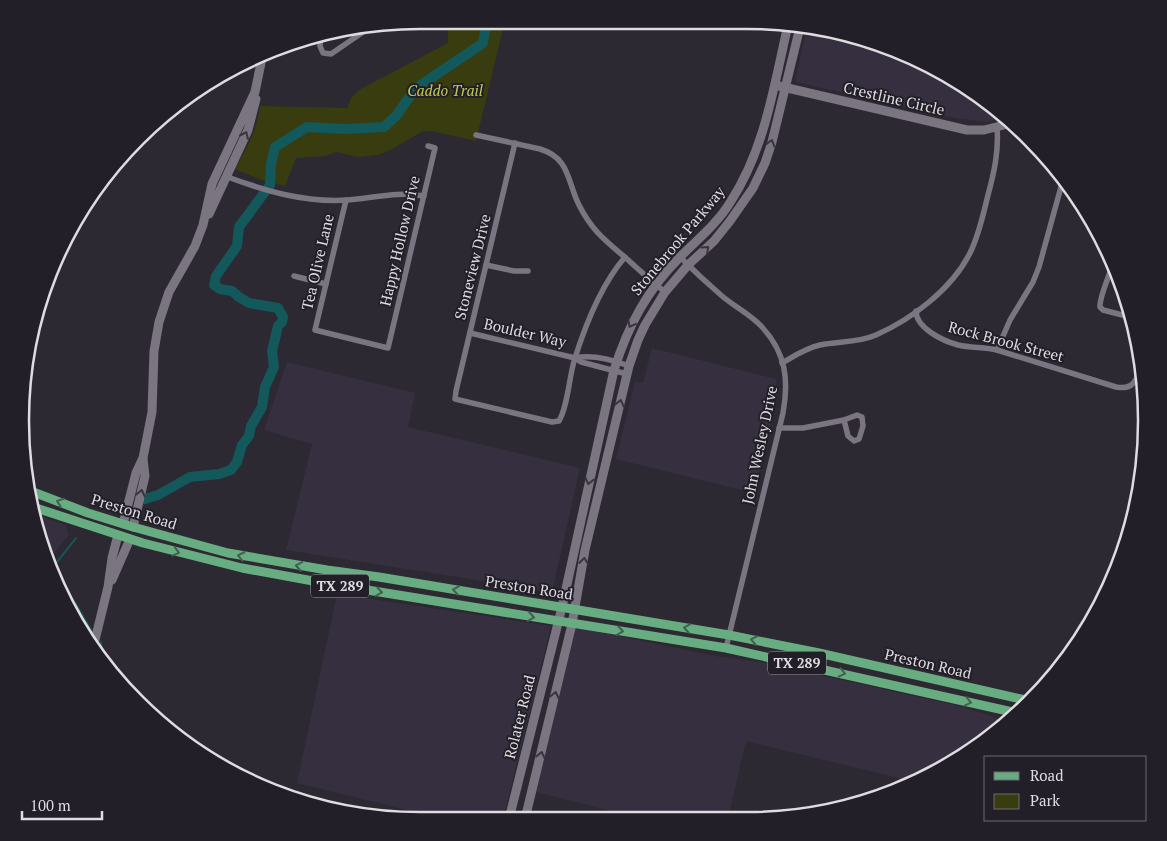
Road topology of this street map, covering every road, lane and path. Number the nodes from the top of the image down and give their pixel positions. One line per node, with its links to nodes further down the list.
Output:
1 (787, 31): 6 (main road, Stonebrook Parkway)
2 (799, 32): 7 (main road, Stonebrook Parkway)
3 (360, 33): 4 (street)
4 (320, 42)
5 (261, 63): 8 (main road)
6 (774, 84): 7 (main road, Crestline Circle); 16 (main road, Stonebrook Parkway)
7 (785, 87): 10 (main road, Crestline Circle); 18 (main road, Stonebrook Parkway, one-way to 7)
8 (255, 92): 14 (main road); 15 (main road, one-way to 8)
9 (1004, 125): 10 (main road, Crestline Circle)
10 (997, 127): 32 (street)
11 (476, 135): 12 (street)
12 (515, 143): 22 (street); 25 (street, Stoneview Drive)
13 (428, 146): 19 (street, Happy Hollow Drive)
14 (216, 173): 15 (street); 21 (main road)
15 (226, 176): 20 (street); 21 (main road)
16 (740, 186): 18 (main road); 23 (main road, Stonebrook Parkway)
17 (1061, 187): 36 (street)
18 (750, 192): 24 (main road, Stonebrook Parkway, one-way to 18)
19 (424, 196): 20 (street); 34 (street, Happy Hollow Drive)
20 (346, 200): 29 (street, Tea Olive Lane)
21 (204, 223): 46 (main road)
22 (625, 257): 30 (street); 37 (street)
23 (680, 257): 24 (street, John Wesley Drive); 30 (main road, Stonebrook Parkway)
24 (688, 265): 31 (main road, Stonebrook Parkway); 38 (street, John Wesley Drive)
25 (486, 266): 26 (street); 35 (street, Stoneview Drive)
26 (528, 271)
27 (294, 276): 29 (street)
28 (1110, 276): 33 (street)
29 (326, 284): 34 (street, Tea Olive Lane)
30 (656, 285): 31 (street); 39 (main road, Stonebrook Parkway, one-way to 39)
31 (665, 292): 40 (main road, Stonebrook Parkway)
32 (916, 311): 36 (street, Rock Brook Street); 38 (street)
33 (1124, 315)
34 (315, 330)
35 (470, 333): 37 (street, Boulder Way); 37 (street, Stoneview Drive)
36 (998, 350): 41 (street, Rock Brook Street)
37 (575, 358): 39 (street, Boulder Way); 39 (street, Boulder Way)
38 (782, 363): 43 (street, John Wesley Drive)
39 (616, 366): 40 (street, Boulder Way); 40 (street, Boulder Way); 44 (main road, Stonebrook Parkway)
40 (628, 370): 45 (main road, Stonebrook Parkway, one-way to 40)
41 (1136, 379)
42 (844, 420): 42 (street); 43 (street)
43 (779, 428): 64 (street, John Wesley Drive)
44 (598, 446): 45 (main road); 48 (main road, Stonebrook Parkway, one-way to 48)
45 (609, 448): 49 (main road, Stonebrook Parkway)
46 (143, 458): 51 (main road); 52 (main road, one-way to 46)
47 (35, 493): 51 (main road, Preston Road / TX 289, one-way to 47)
48 (585, 499): 49 (main road); 60 (main road, Stonebrook Parkway)
49 (596, 502): 61 (main road, Stonebrook Parkway, one-way to 49)
50 (39, 509): 53 (main road, Preston Road / TX 289)
51 (123, 524): 52 (main road, Preston Road / TX 289); 53 (main road)
52 (133, 527): 54 (main road); 55 (main road, Preston Road / TX 289, one-way to 52)
53 (118, 535): 54 (main road, Preston Road / TX 289); 57 (main road)
54 (130, 538): 56 (main road, Preston Road / TX 289, one-way to 56); 57 (main road)
55 (277, 562): 56 (main road); 58 (main road, Preston Road / TX 289, one-way to 55)
56 (275, 574): 59 (main road, Preston Road / TX 289, one-way to 59)
57 (108, 587): 65 (main road)
58 (438, 587): 59 (main road); 60 (main road, Preston Road / TX 289, one-way to 58)
59 (436, 601): 62 (main road, Preston Road / TX 289, one-way to 62)
60 (562, 607): 61 (main road, Preston Road / TX 289); 62 (main road, Stonebrook Parkway)
61 (575, 609): 63 (main road, Stonebrook Parkway); 64 (main road, Preston Road / TX 289, one-way to 61)
62 (558, 621): 63 (main road, Preston Road / TX 289); 68 (main road, Rolater Road)
63 (572, 624): 66 (main road, Preston Road / TX 289, one-way to 66); 70 (main road, Rolater Road, one-way to 63)
64 (729, 635): 66 (street, John Wesley Drive); 67 (main road, Preston Road / TX 289, one-way to 64)
65 (95, 638)
66 (726, 648): 69 (main road, Preston Road / TX 289, one-way to 69)
67 (1023, 699)
68 (536, 711): 70 (main road); 71 (main road, Rolater Road)
69 (1008, 712)
70 (550, 714): 72 (main road, Rolater Road, one-way to 70)
71 (519, 779): 72 (main road); 73 (main road, Rolater Road)
72 (534, 783): 74 (main road, Rolater Road)
73 (511, 812)
74 (527, 812)

